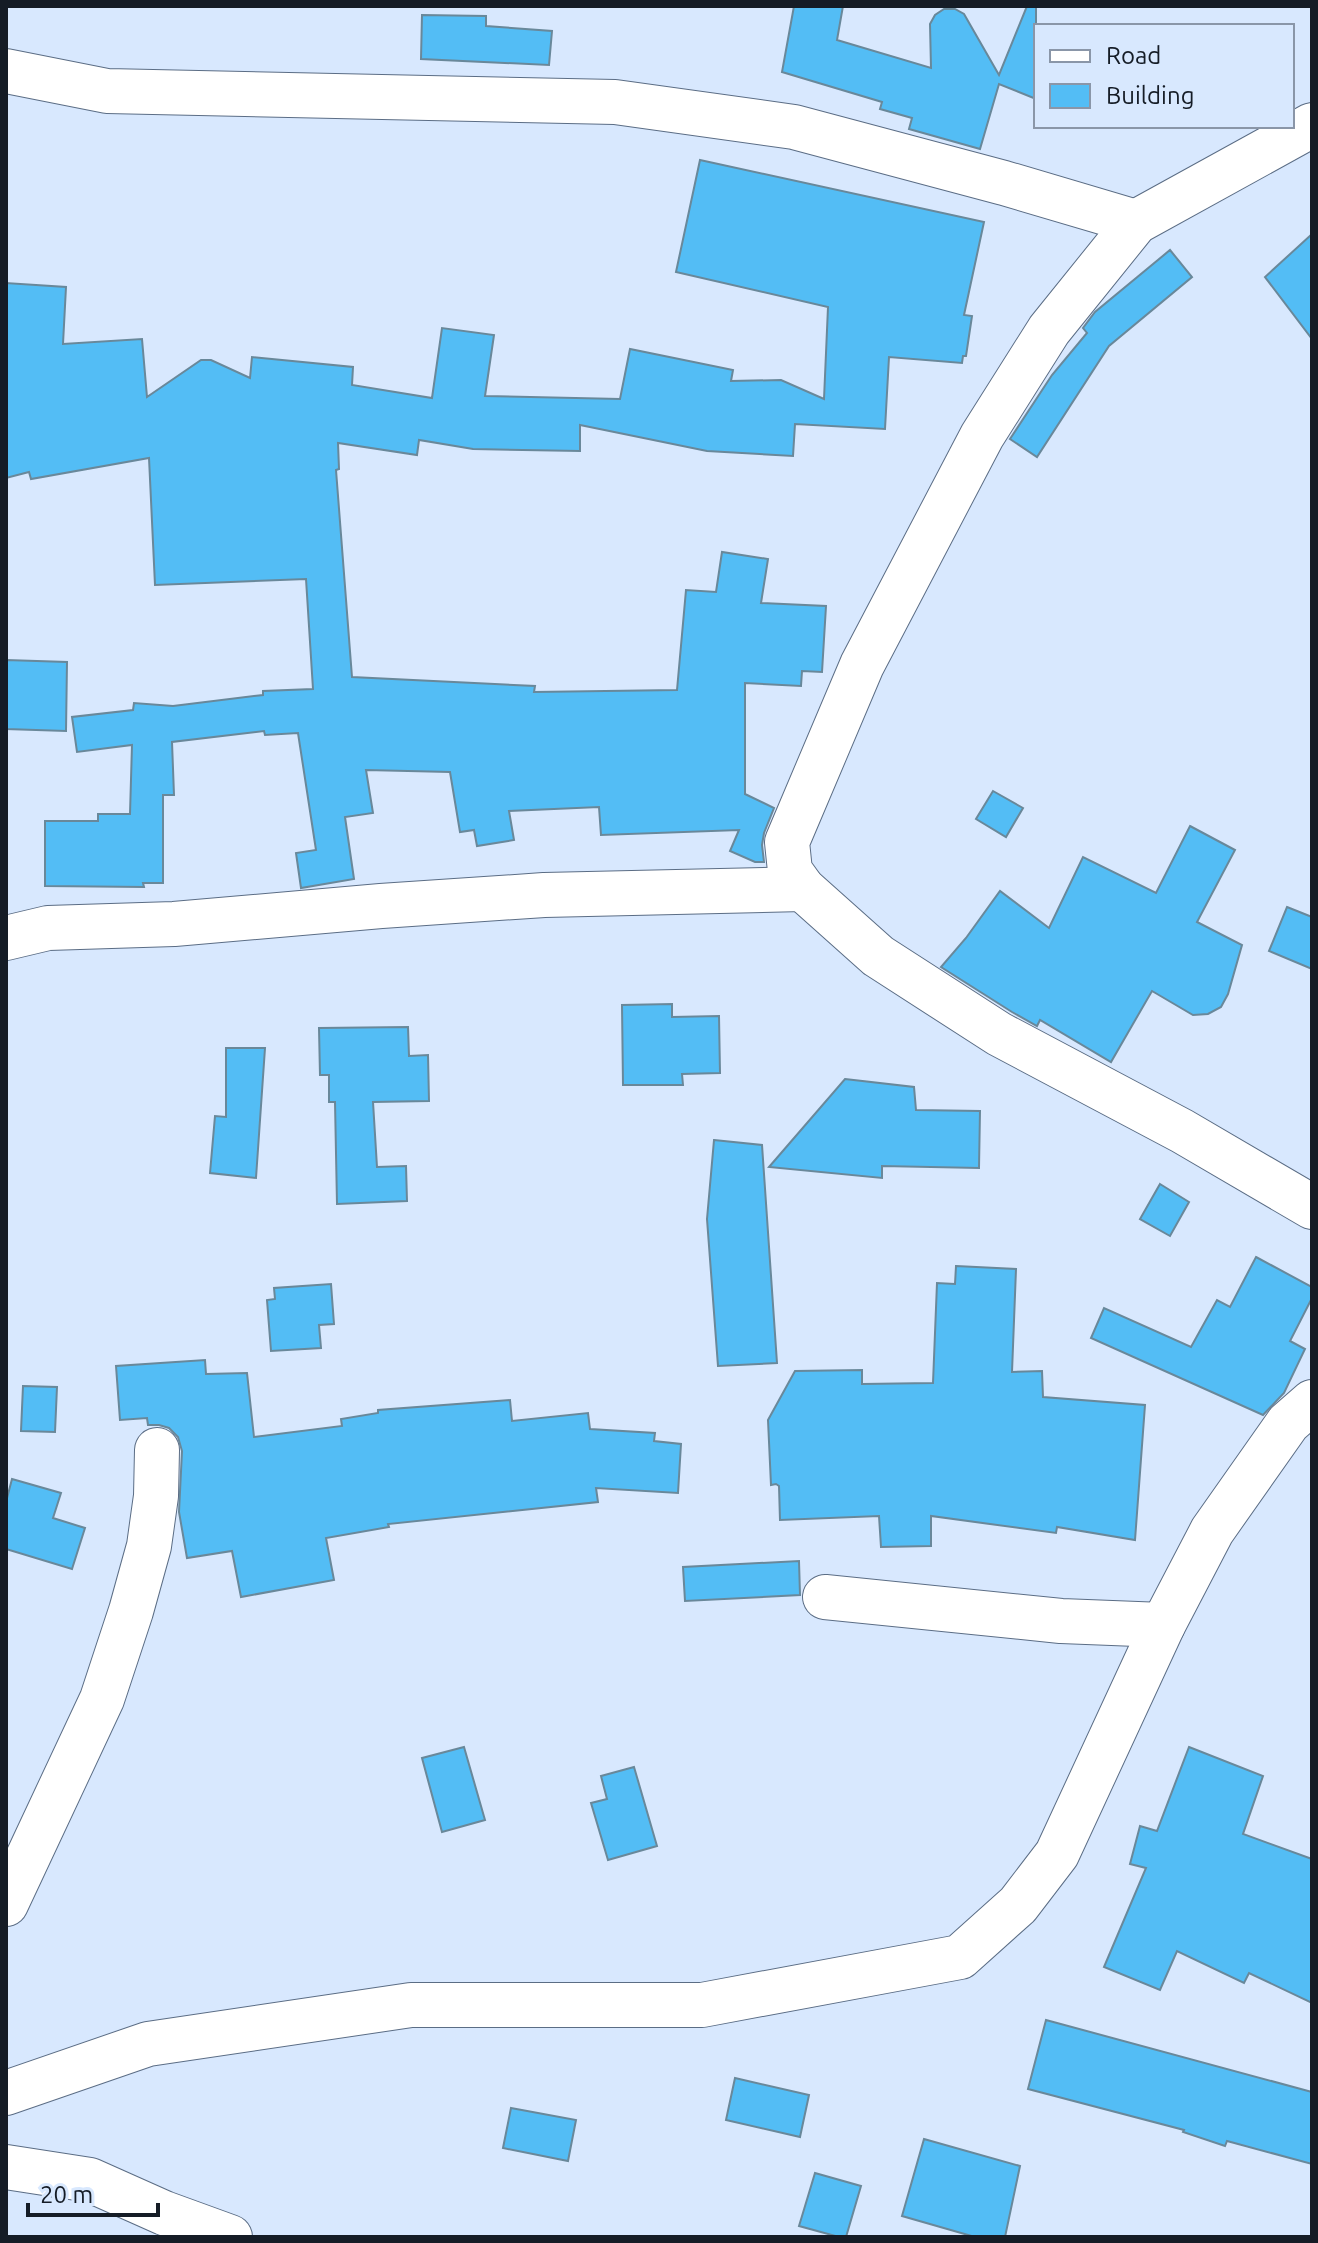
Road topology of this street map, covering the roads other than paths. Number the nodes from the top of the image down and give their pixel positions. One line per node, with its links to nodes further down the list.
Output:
1 (6, 71): 3 (street)
2 (1312, 125): 3 (street)
3 (1136, 222): 4 (street)
4 (803, 889): 5 (street); 6 (street)
5 (6, 938)
6 (1312, 1207)
7 (1312, 1402): 10 (street)
8 (157, 1450): 11 (street)
9 (825, 1597): 10 (street)
10 (1163, 1625): 12 (street)
11 (6, 1904)
12 (6, 2093)
13 (6, 2167): 14 (street)
14 (230, 2237)

